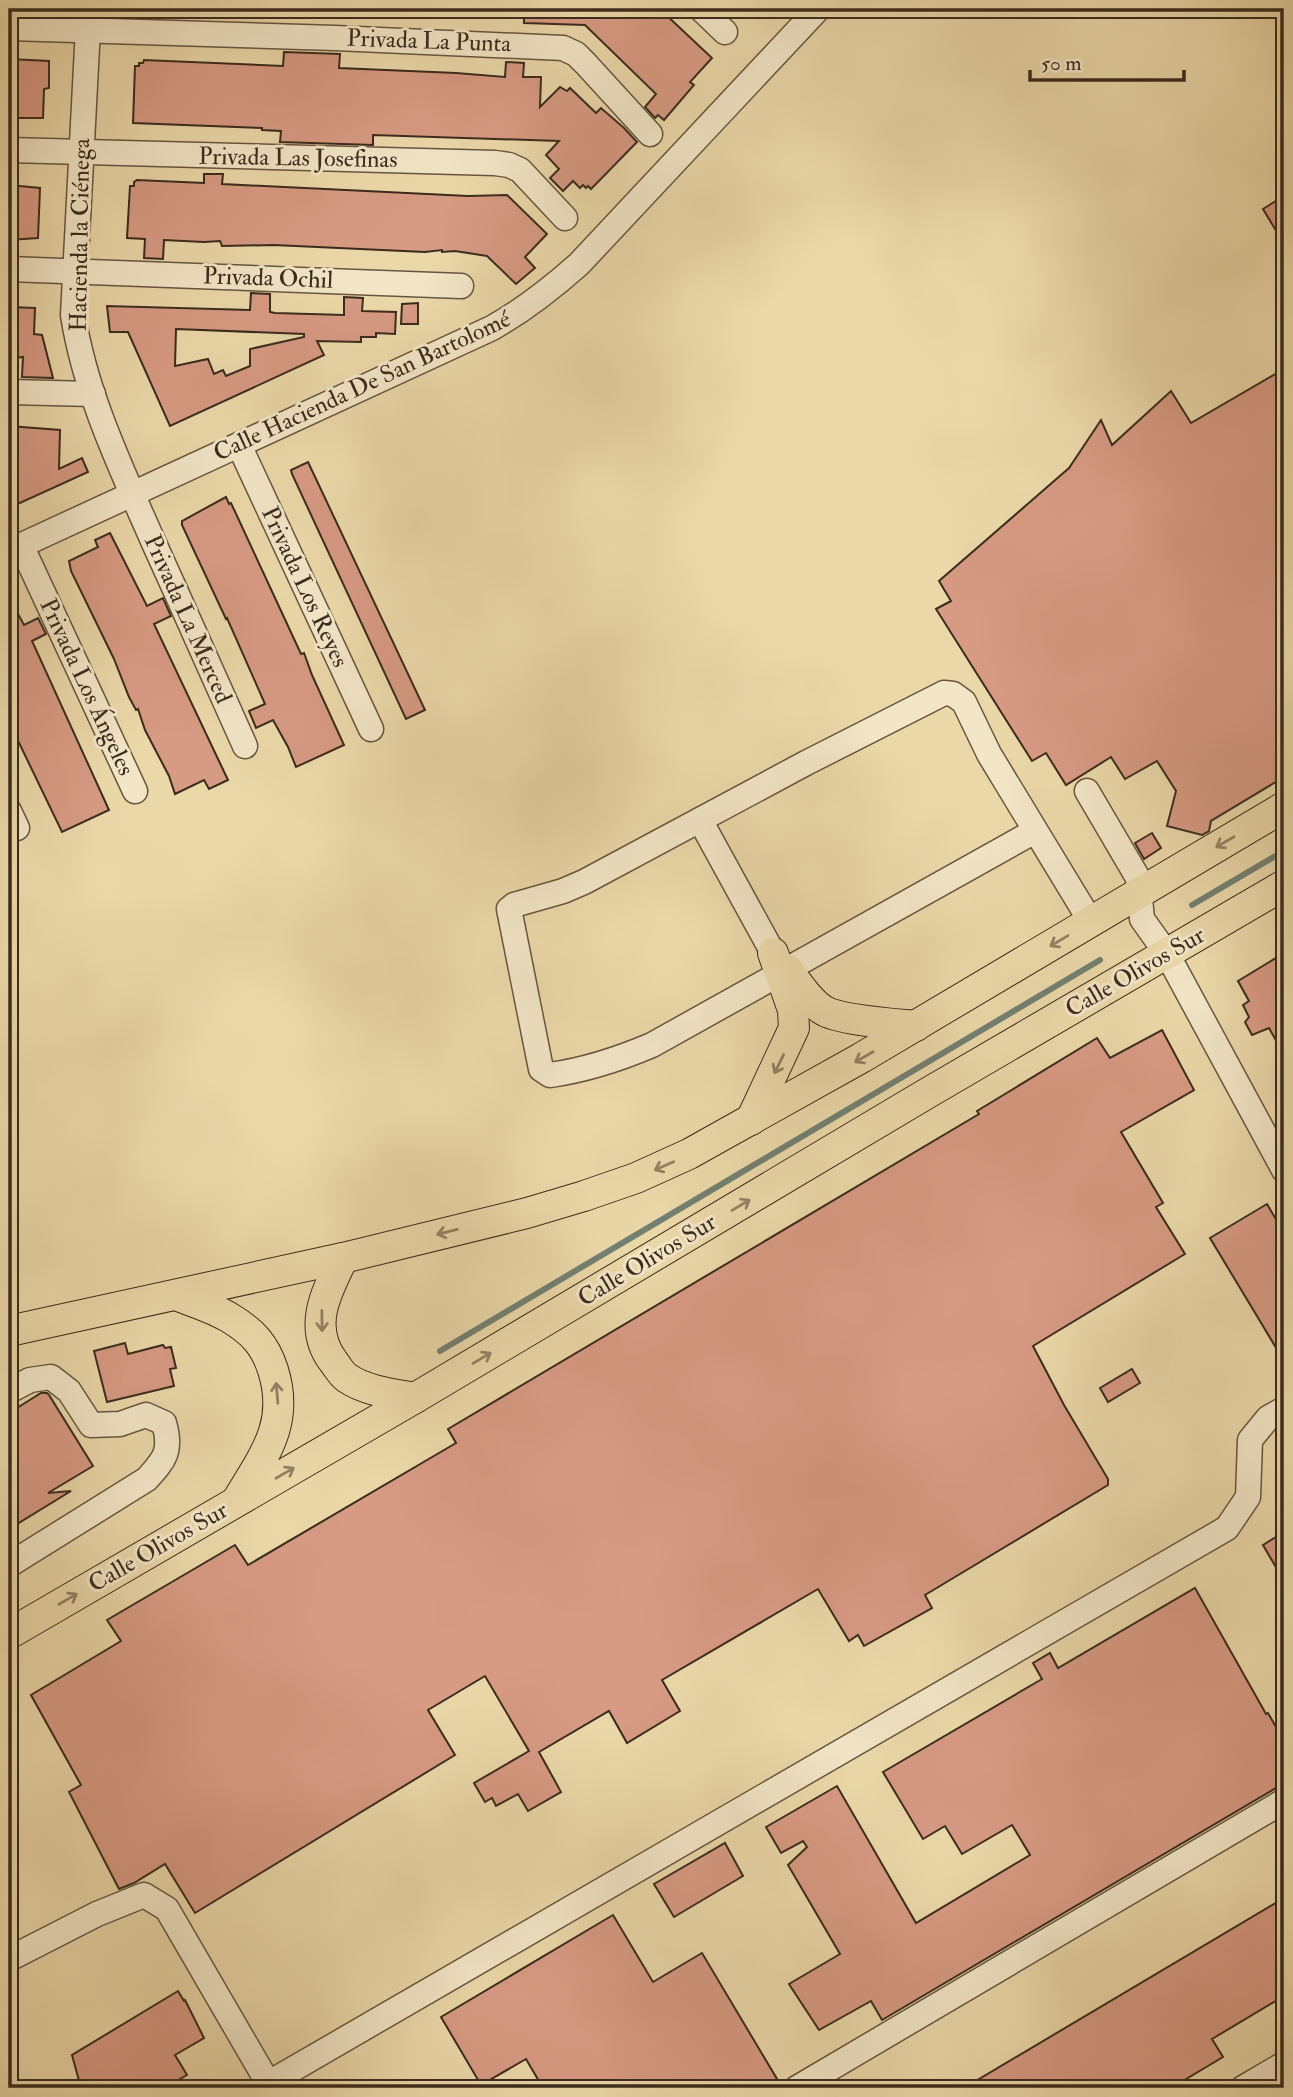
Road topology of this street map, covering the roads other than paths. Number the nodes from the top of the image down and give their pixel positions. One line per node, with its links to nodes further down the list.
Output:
1 (701, 9): 5 (street)
2 (818, 9): 15 (street, Calle Hacienda De San Bartolomé)
3 (88, 20): 4 (street, Privada La Punta); 6 (street, Privada La Punta); 8 (street, Hacienda la Ciénega)
4 (9, 28)
5 (725, 32)
6 (650, 134)
7 (9, 149): 8 (street, Privada Las Josefinas)
8 (81, 152): 9 (street, Privada Las Josefinas); 11 (street, Hacienda la Ciénega)
9 (565, 218)
10 (9, 269): 11 (street, Privada Ochil)
11 (75, 272): 12 (street, Privada Ochil); 14 (street, Hacienda la Ciénega)
12 (461, 285)
13 (9, 391): 14 (street)
14 (93, 394): 16 (street, Hacienda la Ciénega)
15 (239, 445): 16 (street, Calle Hacienda De San Bartolomé); 18 (street, Privada Los Reyes)
16 (132, 493): 17 (street, Calle Hacienda De San Bartolomé); 19 (street, Privada La Merced)
17 (15, 548): 21 (street, Privada Los Ángeles)
18 (371, 729)
19 (245, 746)
20 (1087, 790): 26 (street)
21 (135, 791)
22 (1284, 807): 26 (main road, one-way to 26)
23 (700, 820): 24 (street); 29 (street); 29 (street)
24 (1035, 831): 27 (street); 29 (street)
25 (1284, 885): 28 (main road, Calle Olivos Sur)
26 (1139, 892): 27 (main road); 28 (street)
27 (1091, 922): 31 (main road, one-way to 31)
28 (1167, 954): 34 (street); 40 (main road, Calle Olivos Sur, one-way to 28)
29 (780, 965): 30 (main road); 32 (main road)
30 (825, 1012): 31 (main road); 32 (main road)
31 (916, 1026): 33 (main road, one-way to 33)
32 (794, 1028): 33 (main road, one-way to 33)
33 (751, 1120): 36 (main road, one-way to 36)
34 (1276, 1137): 35 (street)
35 (1284, 1170)
36 (343, 1258): 37 (main road); 40 (main road, one-way to 40)
37 (176, 1295): 38 (main road); 42 (main road, one-way to 37)
38 (9, 1331)
39 (9, 1391): 43 (street)
40 (415, 1398): 42 (main road, Calle Olivos Sur, one-way to 40)
41 (1284, 1409): 48 (street)
42 (238, 1500): 44 (main road, Calle Olivos Sur, one-way to 42)
43 (9, 1564)
44 (9, 1634)
45 (1284, 1801): 49 (street)
46 (9, 1959): 48 (street)
47 (1284, 2064): 50 (street)
48 (270, 2086)
49 (797, 2088)
50 (1242, 2088)

